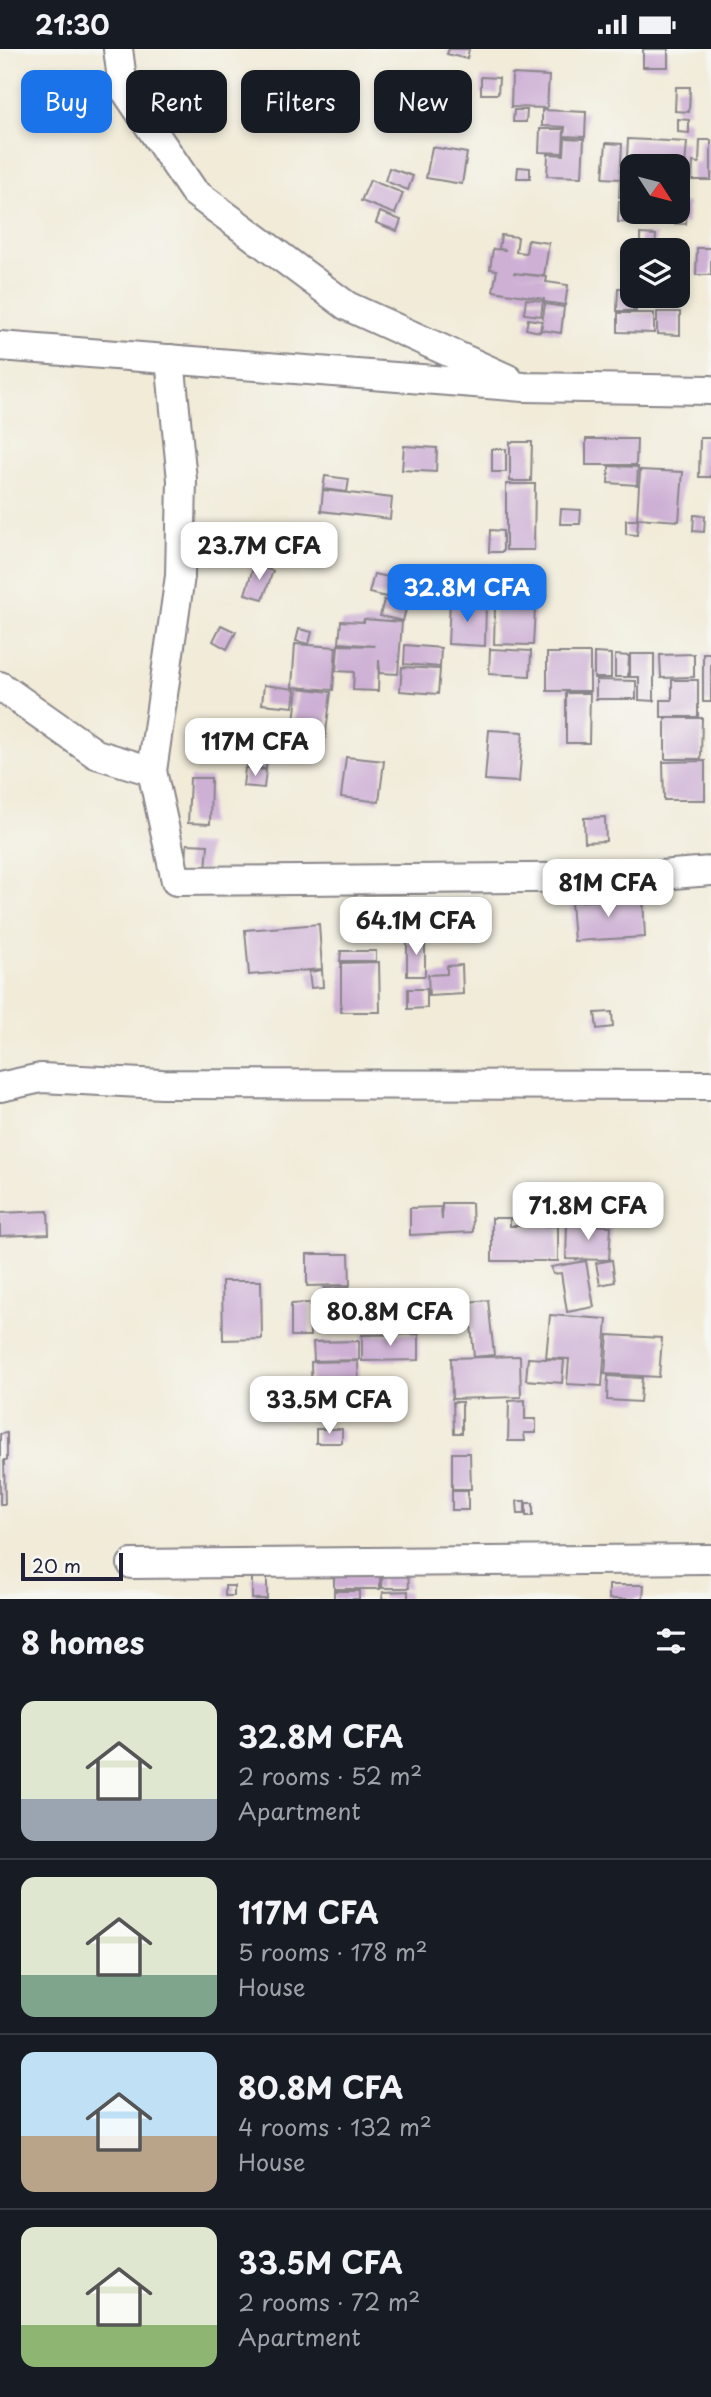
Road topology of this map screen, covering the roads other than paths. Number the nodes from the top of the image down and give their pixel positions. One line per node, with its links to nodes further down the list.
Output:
1 (118, 49): 4 (street)
2 (0, 346): 3 (street)
3 (170, 359): 4 (street); 7 (street)
4 (524, 387): 5 (street)
5 (711, 390)
6 (0, 686): 7 (street)
7 (152, 771): 8 (street)
8 (711, 871)
9 (711, 1085): 10 (street)
10 (0, 1087)
11 (711, 1559): 12 (street)
12 (132, 1564)

